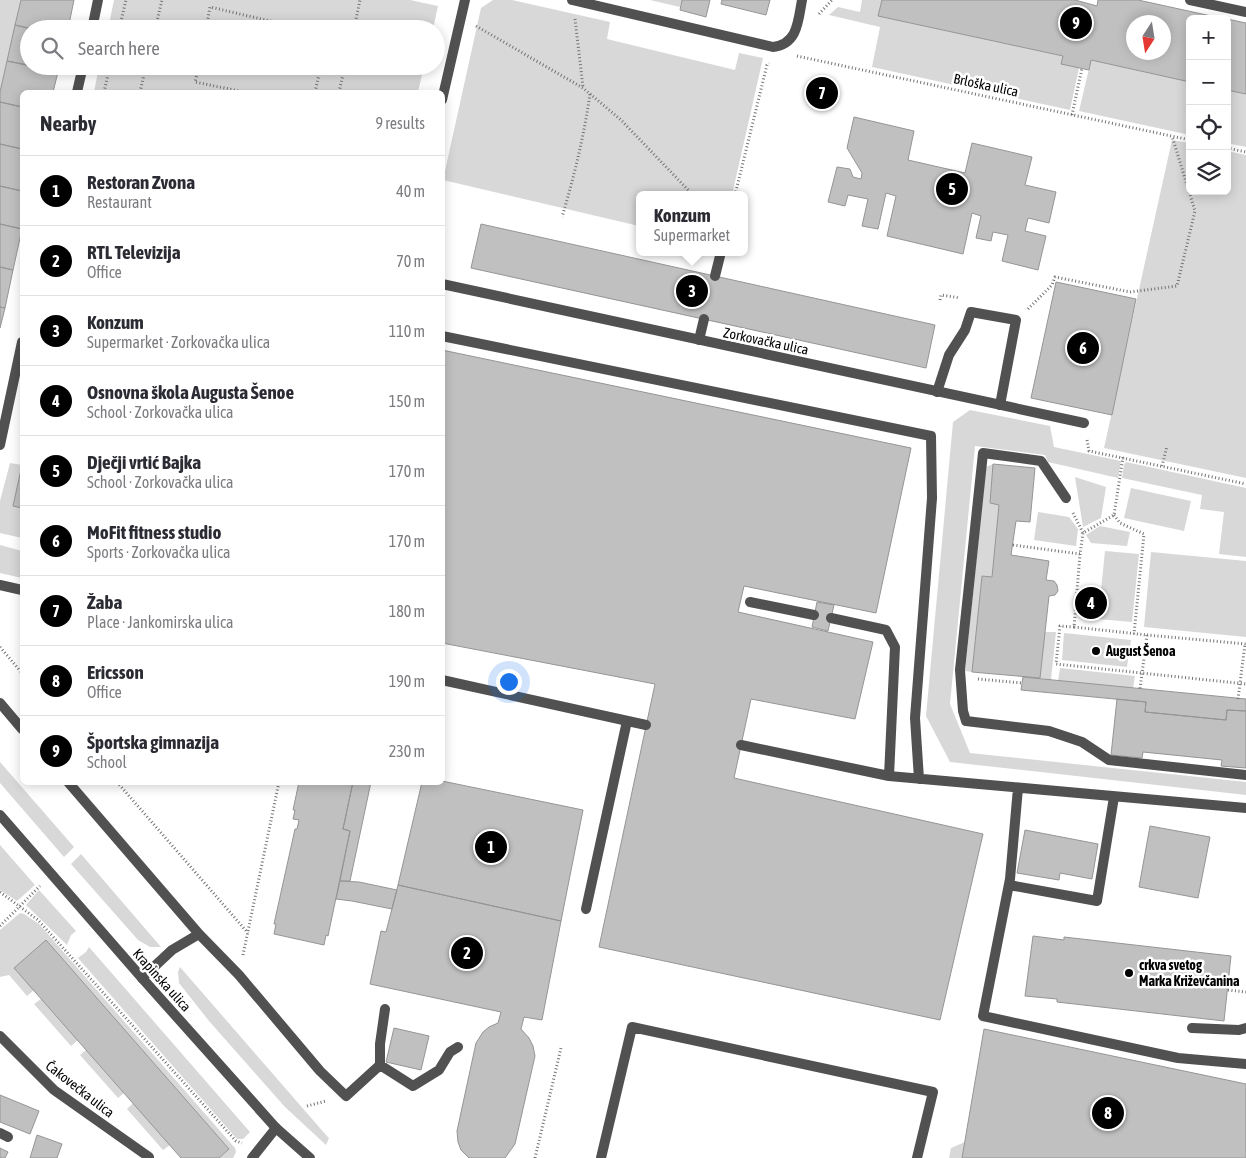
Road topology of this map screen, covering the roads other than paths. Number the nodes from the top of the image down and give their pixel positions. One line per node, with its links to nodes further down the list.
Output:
1 (98, 0): 7 (street)
2 (465, 0): 10 (street)
3 (802, 0): 5 (street)
4 (1190, 0): 6 (street)
5 (574, 1)
6 (1246, 12)
7 (94, 20)
8 (81, 75): 9 (street)
9 (77, 90)
10 (444, 90)
11 (720, 256): 12 (street)
12 (715, 276)
13 (445, 285): 16 (street, Zorkovačka ulica)
14 (704, 319): 16 (street)
15 (445, 337): 36 (street)
16 (699, 340): 18 (street, Zorkovačka ulica)
17 (20, 351): 21 (street)
18 (937, 392): 19 (street, Zorkovačka ulica); 19 (street)
19 (1000, 405): 20 (street, Zorkovačka ulica)
20 (1084, 423)
21 (0, 445)
22 (1066, 498): 34 (street)
23 (0, 585): 24 (street)
24 (20, 590)
25 (750, 602): 26 (street)
26 (814, 615)
27 (831, 618): 35 (street)
28 (445, 681): 30 (street)
29 (0, 703): 32 (street)
30 (627, 721): 31 (street); 43 (street)
31 (646, 725)
32 (20, 727)
33 (742, 745): 35 (street)
34 (1246, 775)
35 (889, 776): 36 (street)
36 (919, 779): 38 (street)
37 (71, 785): 44 (street)
38 (1018, 788): 39 (street); 42 (street)
39 (1114, 797): 40 (street); 42 (street)
40 (1246, 808)
41 (0, 815): 45 (street, Krapinska ulica)
42 (1009, 885): 51 (street)
43 (586, 909)
44 (199, 934): 45 (street); 52 (street)
45 (142, 978): 53 (street, Krapinska ulica)
46 (385, 1009): 52 (street)
47 (1192, 1028): 48 (street)
48 (1246, 1028)
49 (0, 1036): 54 (street, Čakovečka ulica)
50 (458, 1047): 52 (street)
51 (1246, 1064)
52 (380, 1065)
53 (276, 1128): 55 (street); 56 (street, Krapinska ulica)
54 (149, 1157)
55 (252, 1158)
56 (310, 1158)
57 (601, 1158): 58 (street)
58 (917, 1158)

